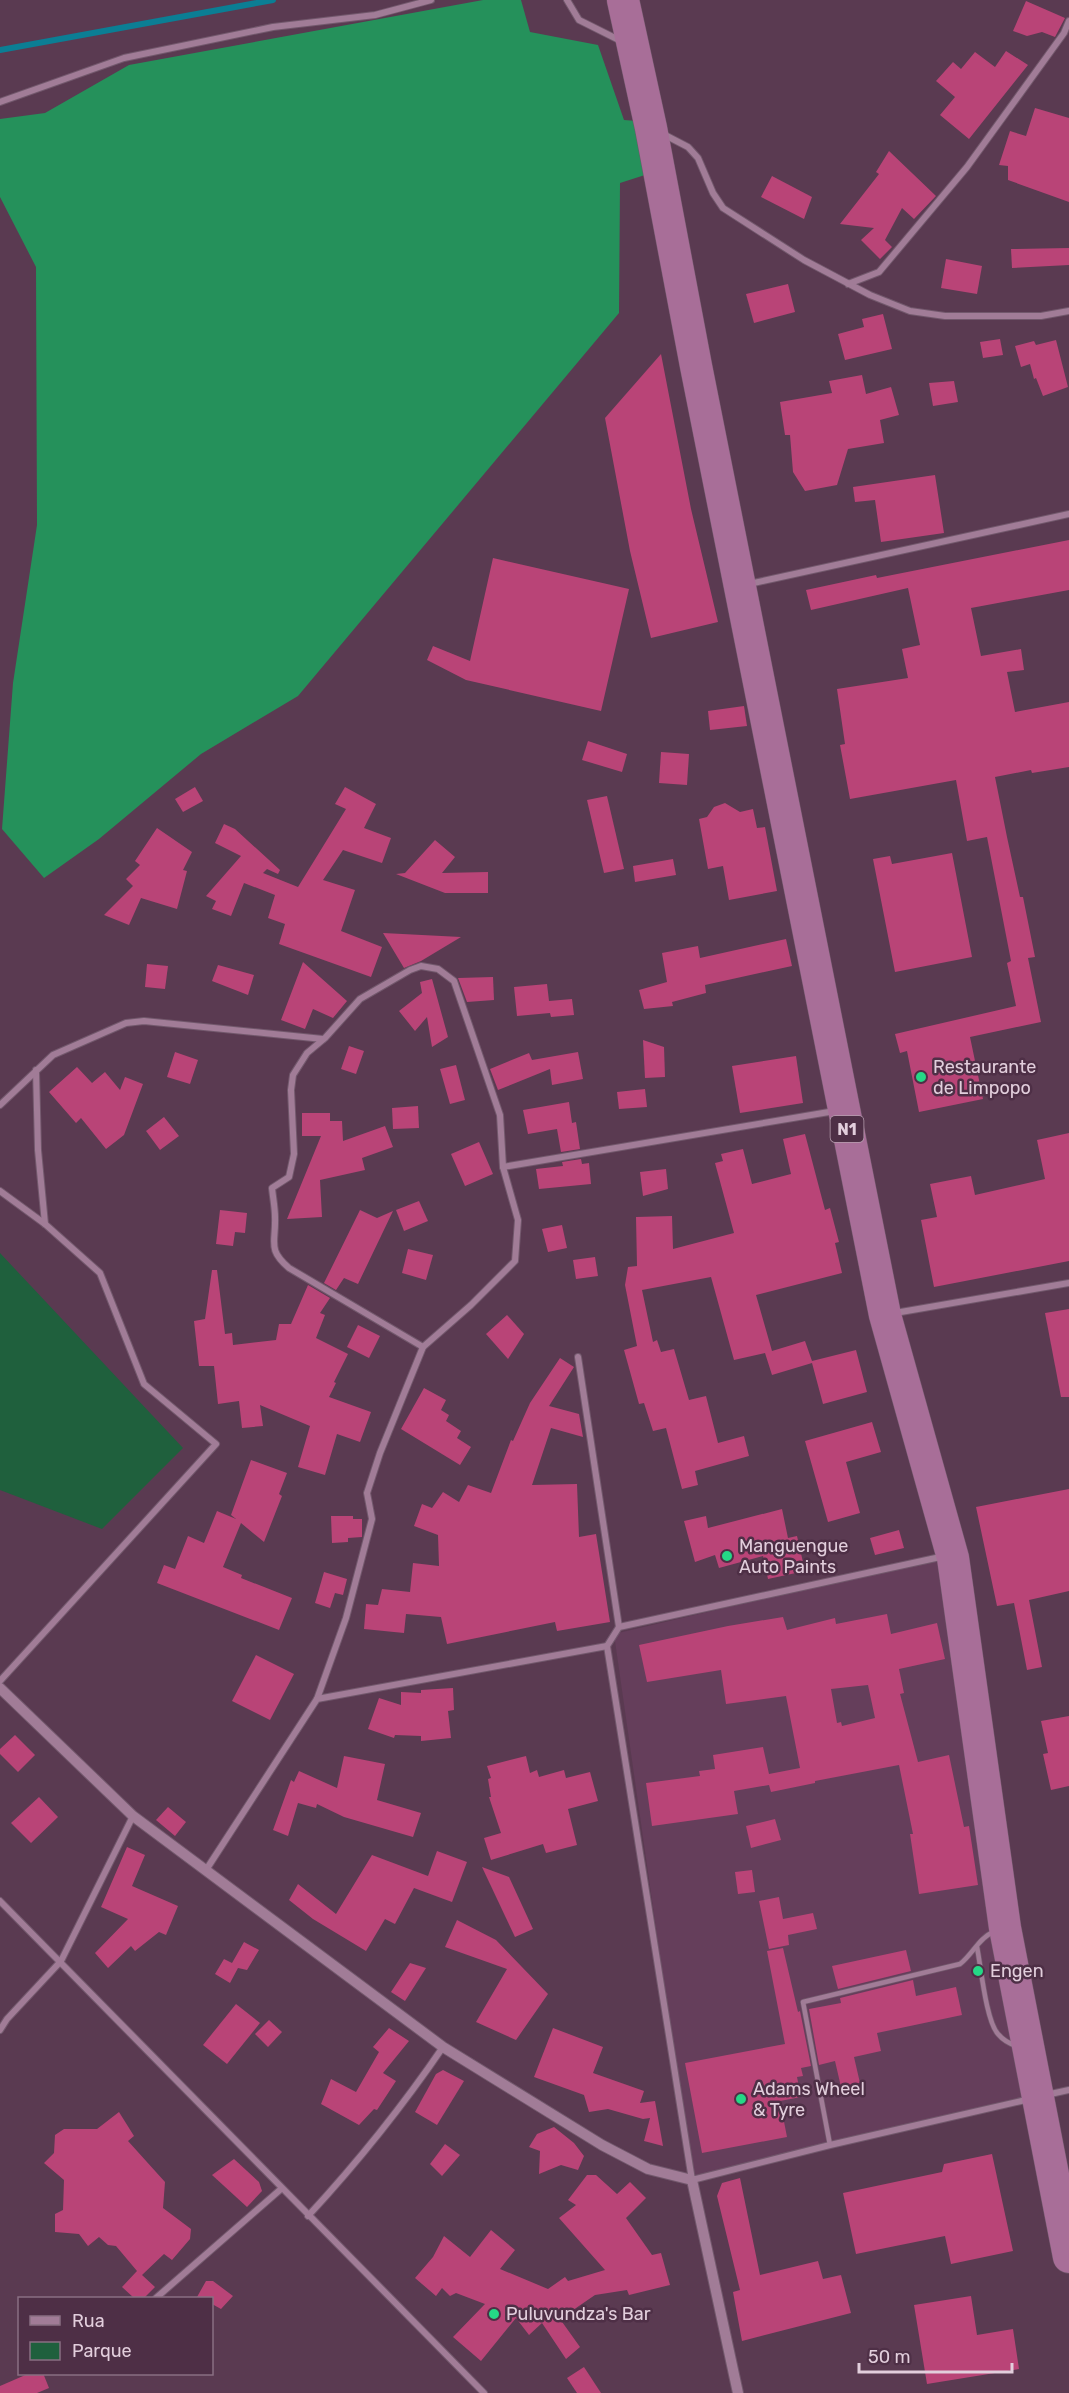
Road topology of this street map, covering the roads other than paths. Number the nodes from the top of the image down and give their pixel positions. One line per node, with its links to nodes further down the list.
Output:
1 (431, 0): 6 (street)
2 (567, 0): 5 (street)
3 (623, 0): 5 (highway, N1)
4 (1069, 21): 8 (street)
5 (632, 47): 7 (highway, N1)
6 (0, 102)
7 (651, 128): 8 (street); 11 (highway, N1)
8 (848, 284): 9 (street)
9 (1069, 311)
10 (1069, 514): 11 (street)
11 (740, 586): 15 (highway, N1)
12 (322, 1039): 13 (street); 16 (street); 21 (street)
13 (36, 1070): 14 (street); 18 (street)
14 (0, 1105)
15 (843, 1110): 16 (street); 20 (highway, N1)
16 (503, 1167): 21 (street)
17 (0, 1191): 18 (street)
18 (45, 1224): 26 (street)
19 (1069, 1283): 20 (street)
20 (885, 1315): 23 (highway, N1)
21 (423, 1347): 28 (street)
22 (578, 1357): 24 (street)
23 (953, 1558): 24 (street); 32 (highway, N1)
24 (619, 1627): 25 (street)
25 (607, 1646): 28 (street); 41 (street)
26 (0, 1681)
27 (0, 1688): 29 (street)
28 (317, 1699): 30 (street)
29 (133, 1816): 30 (street); 34 (street)
30 (206, 1870): 36 (street)
31 (0, 1901): 34 (street)
32 (1005, 1928): 33 (lane); 37 (highway, N1)
33 (976, 1947): 37 (lane); 40 (lane)
34 (61, 1961): 35 (street); 42 (street)
35 (0, 2030)
36 (443, 2047): 41 (street); 43 (street)
37 (1028, 2050): 39 (highway, N1)
38 (1069, 2090): 39 (street)
39 (1038, 2097): 40 (street); 44 (highway, N1)
40 (830, 2145): 41 (street)
41 (692, 2180): 47 (street)
42 (282, 2189): 43 (street); 45 (street)
43 (308, 2216): 46 (street)
44 (1069, 2257)
45 (157, 2297)
46 (484, 2393)
47 (738, 2393)

